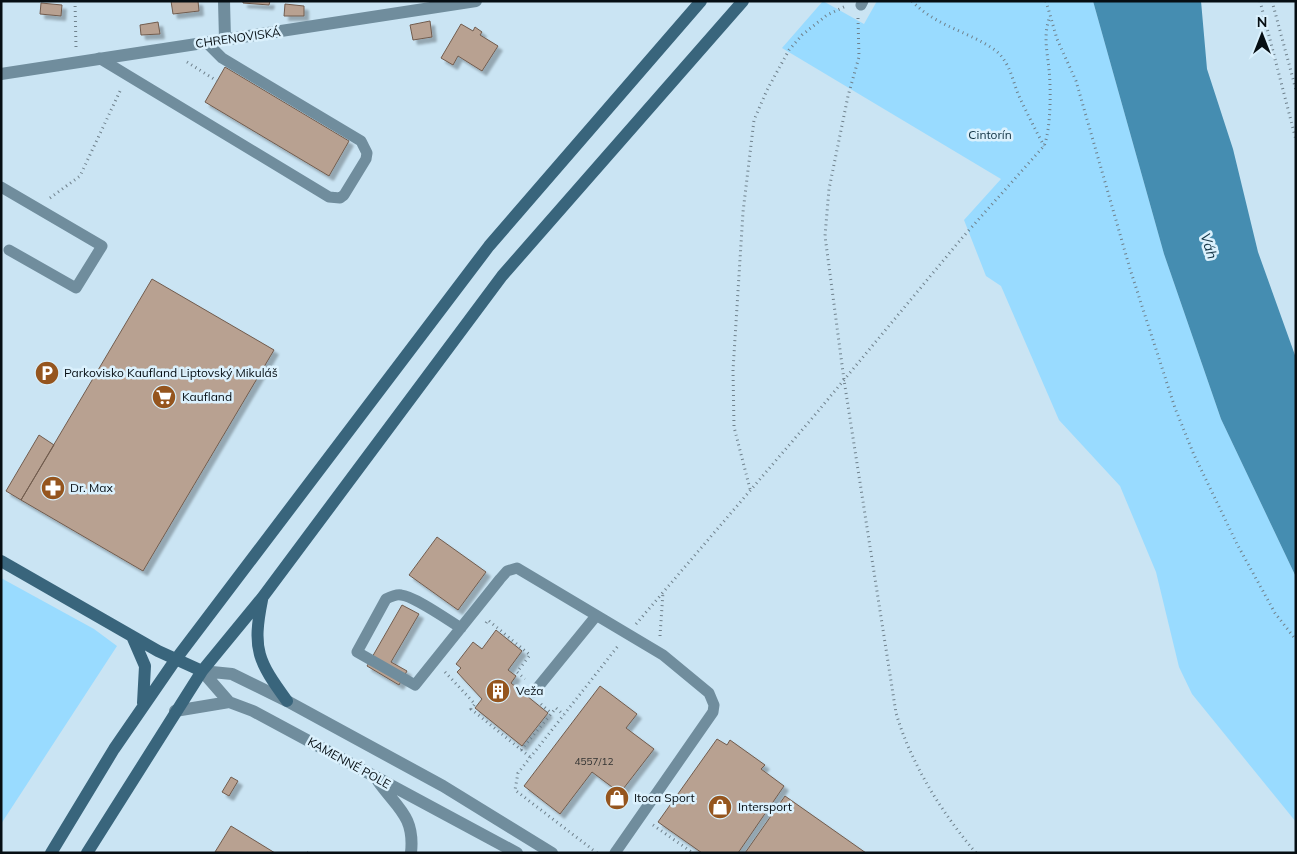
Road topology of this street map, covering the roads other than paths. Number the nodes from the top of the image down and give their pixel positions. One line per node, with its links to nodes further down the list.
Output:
1 (224, 1): 5 (street)
2 (476, 1): 5 (street, CHRENOVISKÁ)
3 (701, 1): 16 (main road)
4 (742, 1): 12 (main road)
5 (225, 40): 6 (street, CHRENOVISKÁ)
6 (206, 42): 7 (street, CHRENOVISKÁ); 7 (lane)
7 (99, 58): 8 (street, CHRENOVISKÁ)
8 (1, 74)
9 (1, 187): 10 (lane)
10 (9, 250)
11 (1, 561): 15 (main road)
12 (262, 598): 17 (main road); 19 (main road)
13 (596, 616): 14 (lane); 18 (lane); 29 (lane)
14 (461, 628): 14 (lane)
15 (132, 636): 16 (main road); 21 (main road)
16 (176, 659): 17 (main road); 21 (main road)
17 (202, 671): 19 (street, KAMENNÉ POLE); 20 (street); 22 (main road)
18 (536, 697)
19 (287, 701): 28 (street, KAMENNÉ POLE)
20 (229, 702): 22 (street); 23 (street, KAMENNÉ POLE)
21 (142, 706): 24 (main road)
22 (175, 711): 25 (main road)
23 (376, 779): 26 (street); 27 (street, KAMENNÉ POLE)
24 (51, 853)
25 (86, 853)
26 (411, 853)
27 (517, 853)
28 (552, 853)
29 (615, 853)

